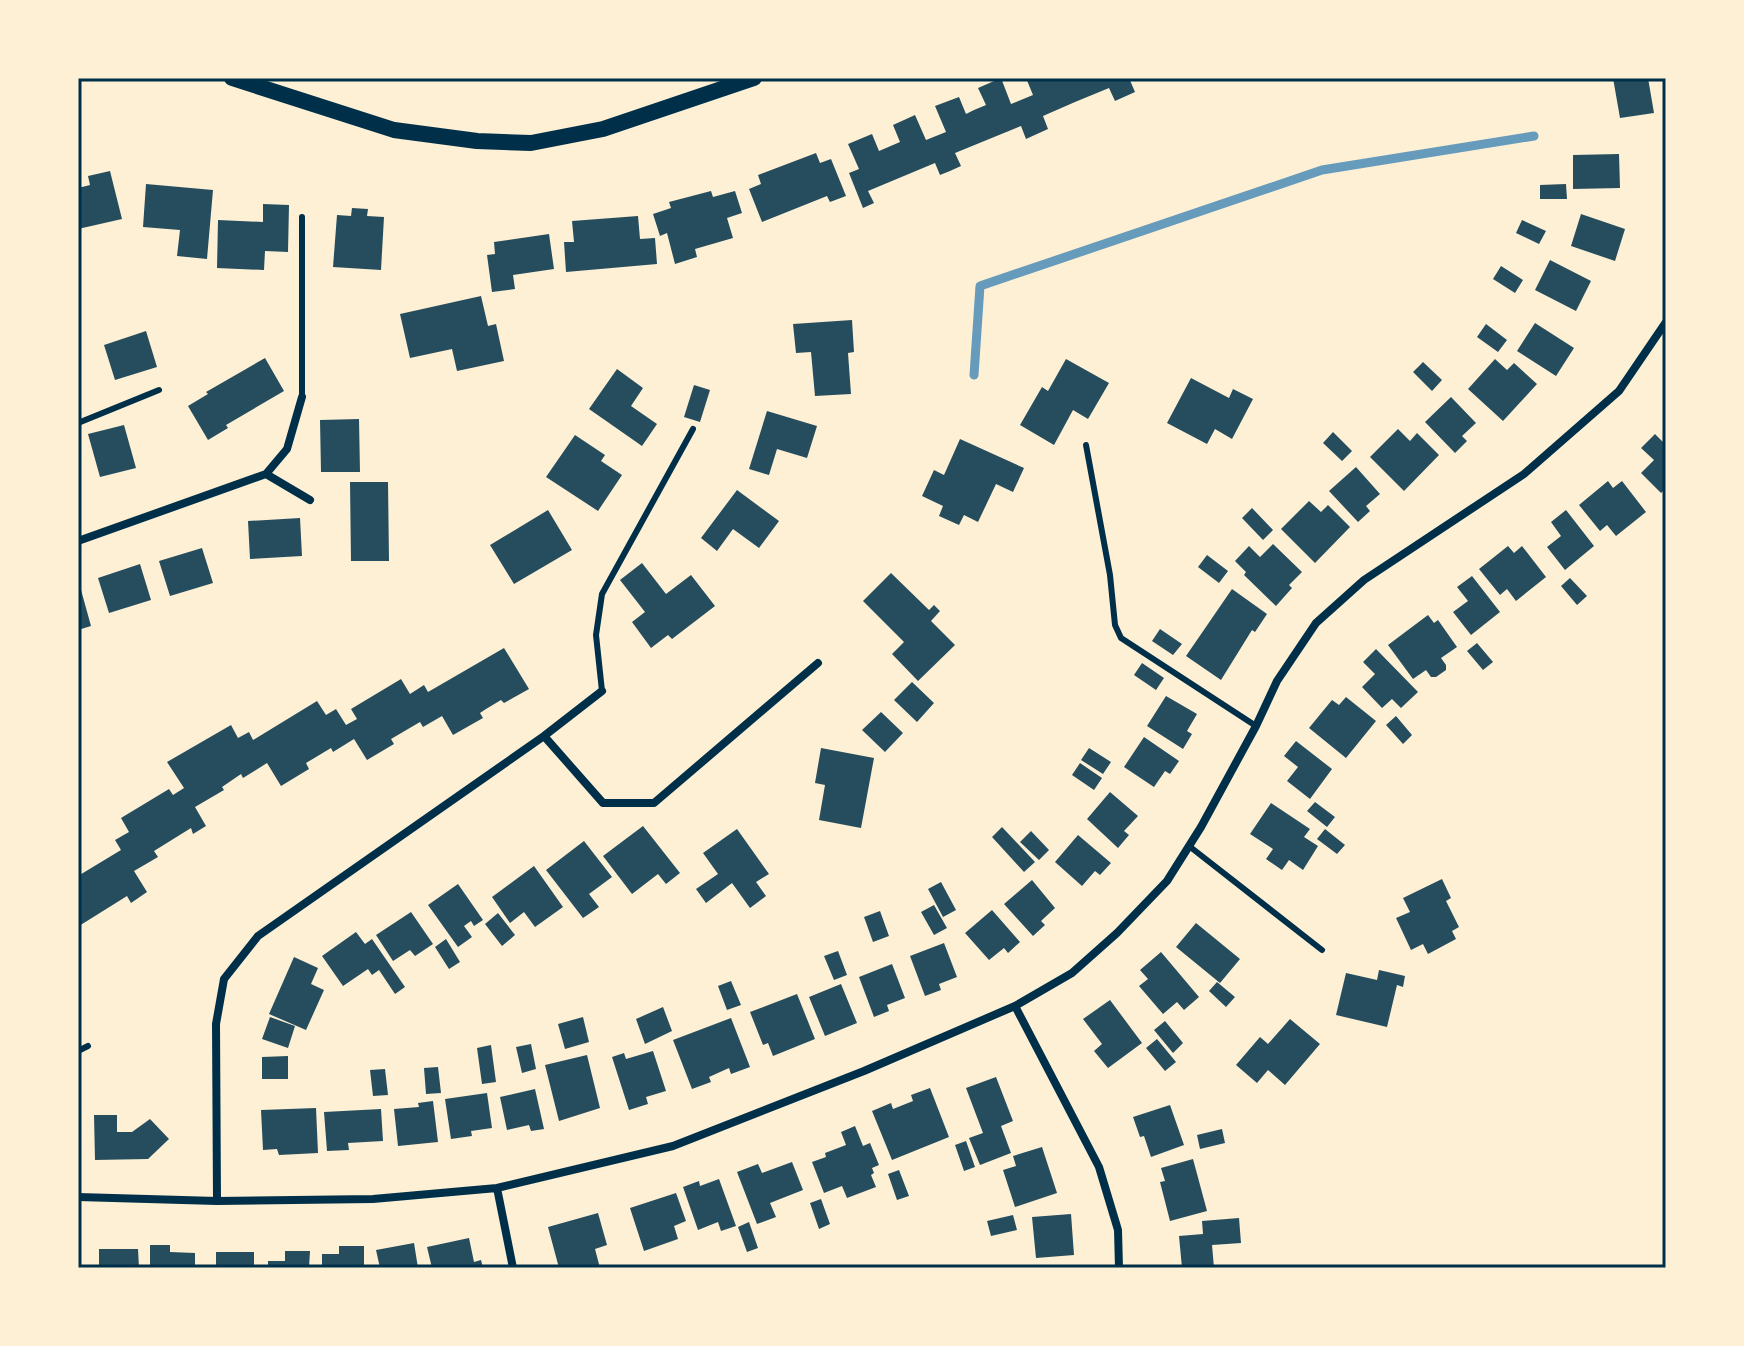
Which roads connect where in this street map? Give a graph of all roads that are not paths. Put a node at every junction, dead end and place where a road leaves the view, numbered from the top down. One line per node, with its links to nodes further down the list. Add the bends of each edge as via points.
1 (232, 78): 2 (main road, via 394,130 531,143 603,129)
2 (754, 78)
3 (302, 217): 6 (lane)
4 (1666, 322): 15 (street, via 1619,391 1524,474 1364,580 1316,623 1277,681)
5 (159, 390): 7 (lane)
6 (302, 397): 10 (street, via 287,449)
7 (78, 423)
8 (693, 429): 14 (lane, via 602,594 596,635)
9 (1086, 445): 15 (lane, via 1121,638)
10 (266, 474): 11 (street); 12 (street)
11 (310, 500)
12 (78, 541)
13 (818, 663): 16 (street, via 654,803 603,803)
14 (602, 691): 16 (street)
15 (1256, 726): 17 (street)
16 (544, 736): 24 (street, via 258,936 224,979 216,1024)
17 (1189, 846): 18 (lane); 19 (street, via 1167,881 1117,933 1072,973)
18 (1322, 950)
19 (1015, 1006): 22 (street, via 673,1146); 26 (street, via 1099,1167 1118,1230)
20 (88, 1046): 21 (lane)
21 (78, 1051)
22 (497, 1188): 24 (street, via 373,1199); 25 (street)
23 (78, 1197): 24 (street)
24 (217, 1201)
25 (513, 1268)
26 (1119, 1268)

